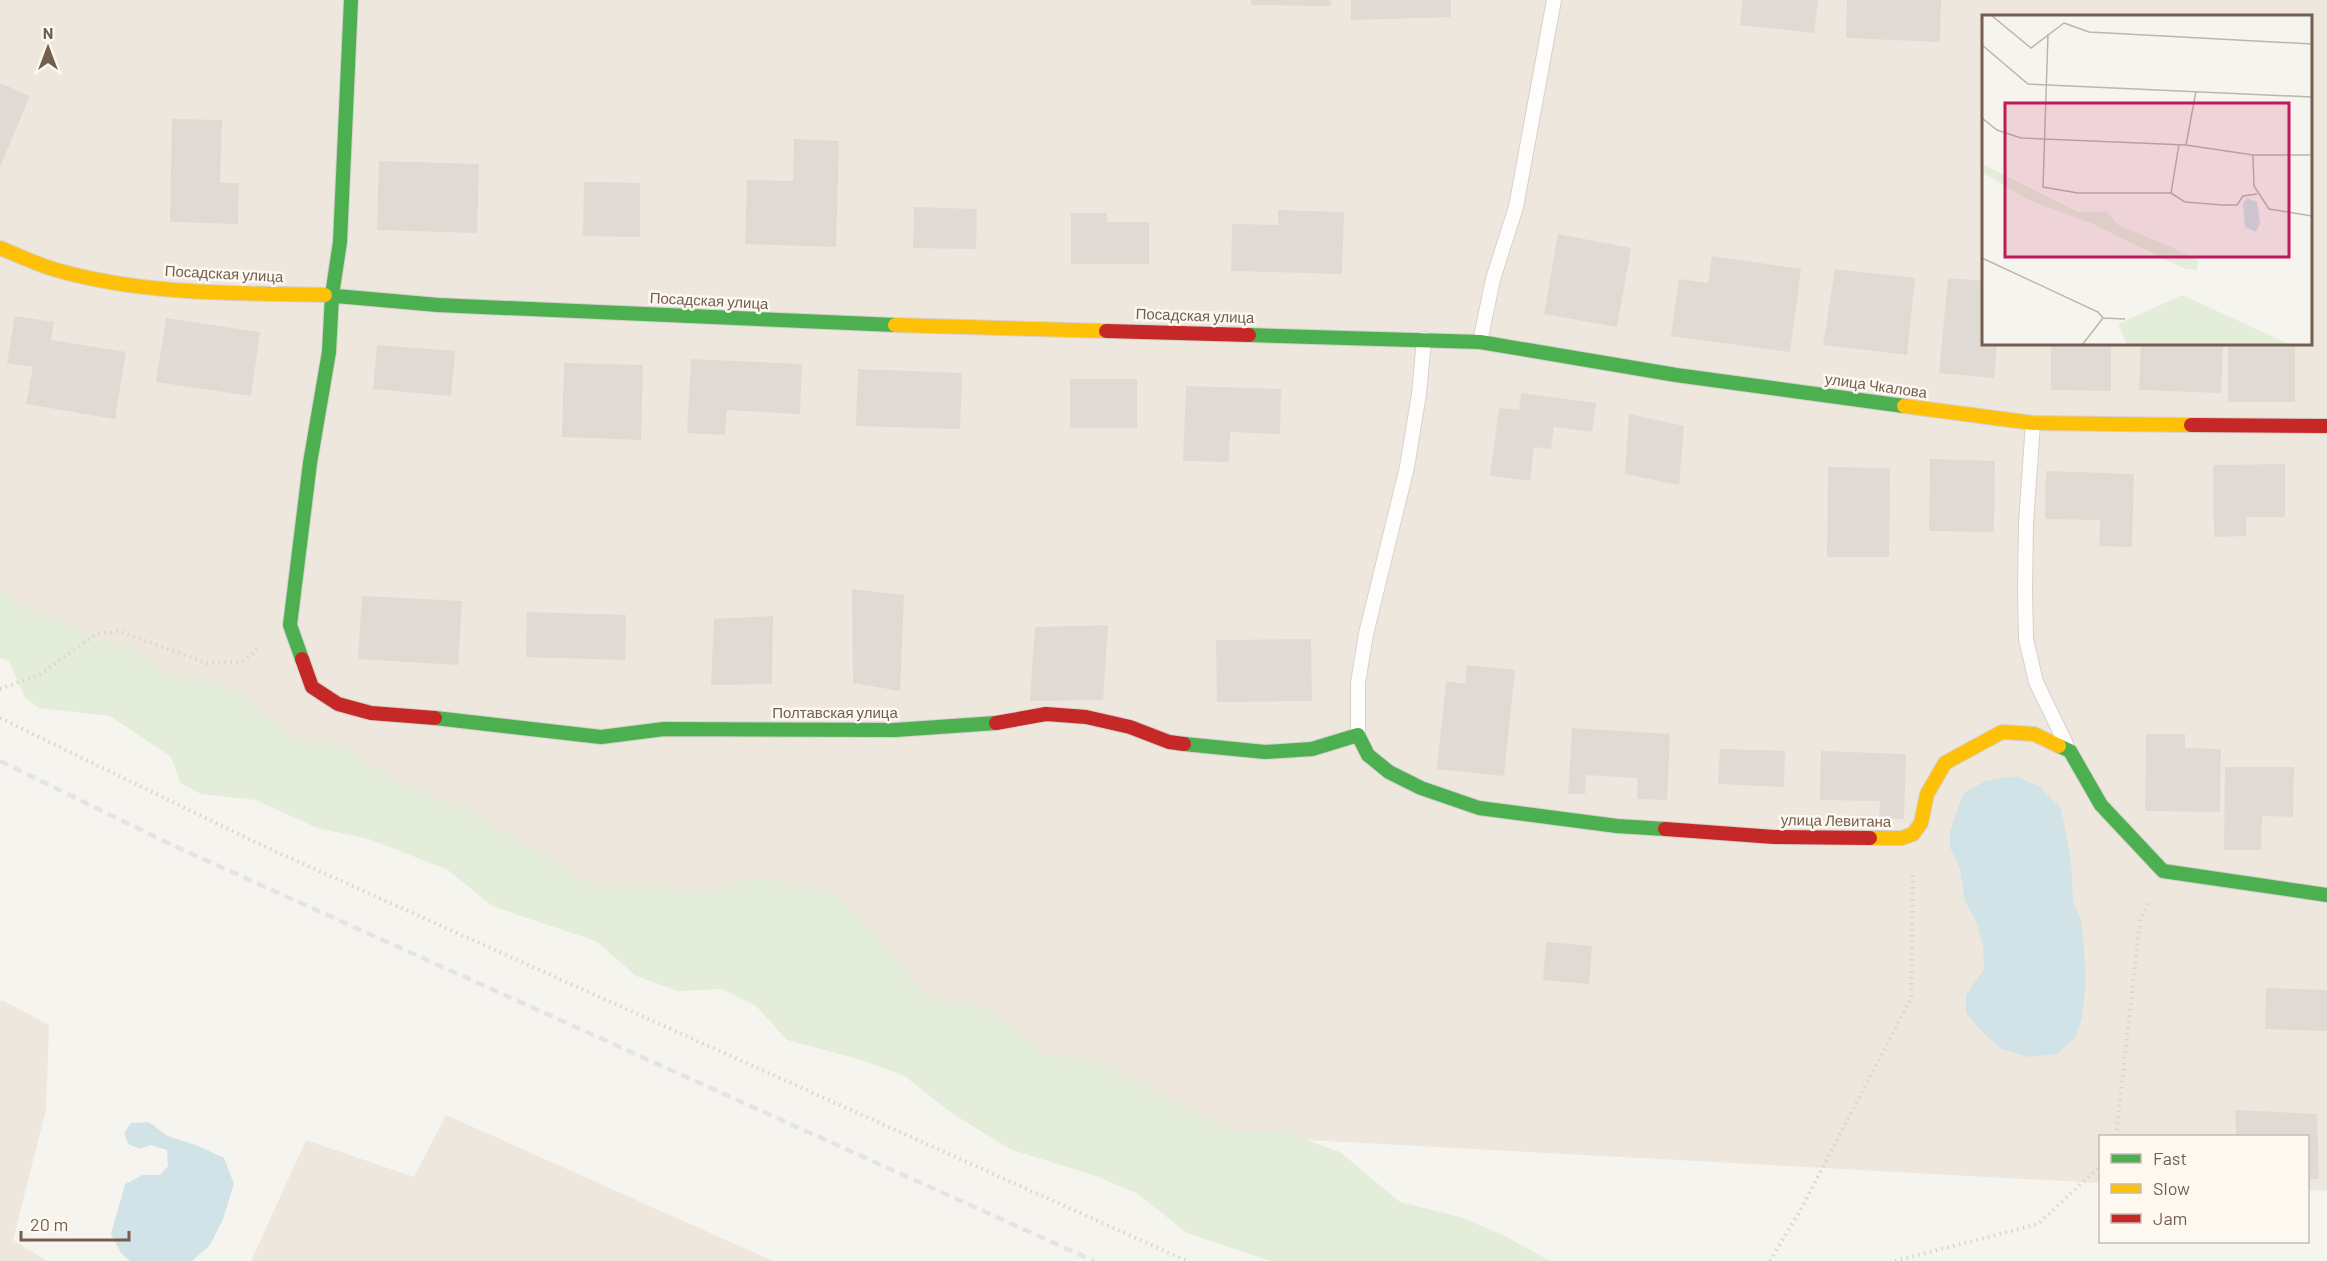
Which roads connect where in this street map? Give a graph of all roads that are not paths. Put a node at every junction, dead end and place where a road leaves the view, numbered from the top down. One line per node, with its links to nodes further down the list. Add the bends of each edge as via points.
1 (351, 0): 4 (street, via 340,242)
2 (1554, 0): 6 (lane, via 1516,207 1493,279)
3 (0, 248): 4 (street, Посадская улица, via 59,271 132,286)
4 (332, 295): 5 (street, Посадская улица, via 438,305 867,324); 9 (street, Полтавская улица, via 329,352 309,463 290,625 312,687 338,704 371,713 600,737 664,729 895,730 989,724 1046,714 1086,717 1168,741 1230,750 1312,749)
5 (1424, 339): 6 (street, улица Чкалова); 9 (lane, via 1407,467 1366,634 1358,683)
6 (1480, 342): 7 (street, улица Чкалова, via 1676,375)
7 (2032, 423): 8 (street, улица Чкалова); 10 (lane, via 2026,523 2026,639 2036,682)
8 (2327, 426)
9 (1358, 735): 10 (street, улица Левитана, via 1368,755 1389,772 1420,788 1479,808 1617,826 1774,837 1902,838 1913,834 1945,763 2002,732 2034,734)
10 (2070, 751): 11 (street, via 2101,805 2163,871)
11 (2327, 895)

